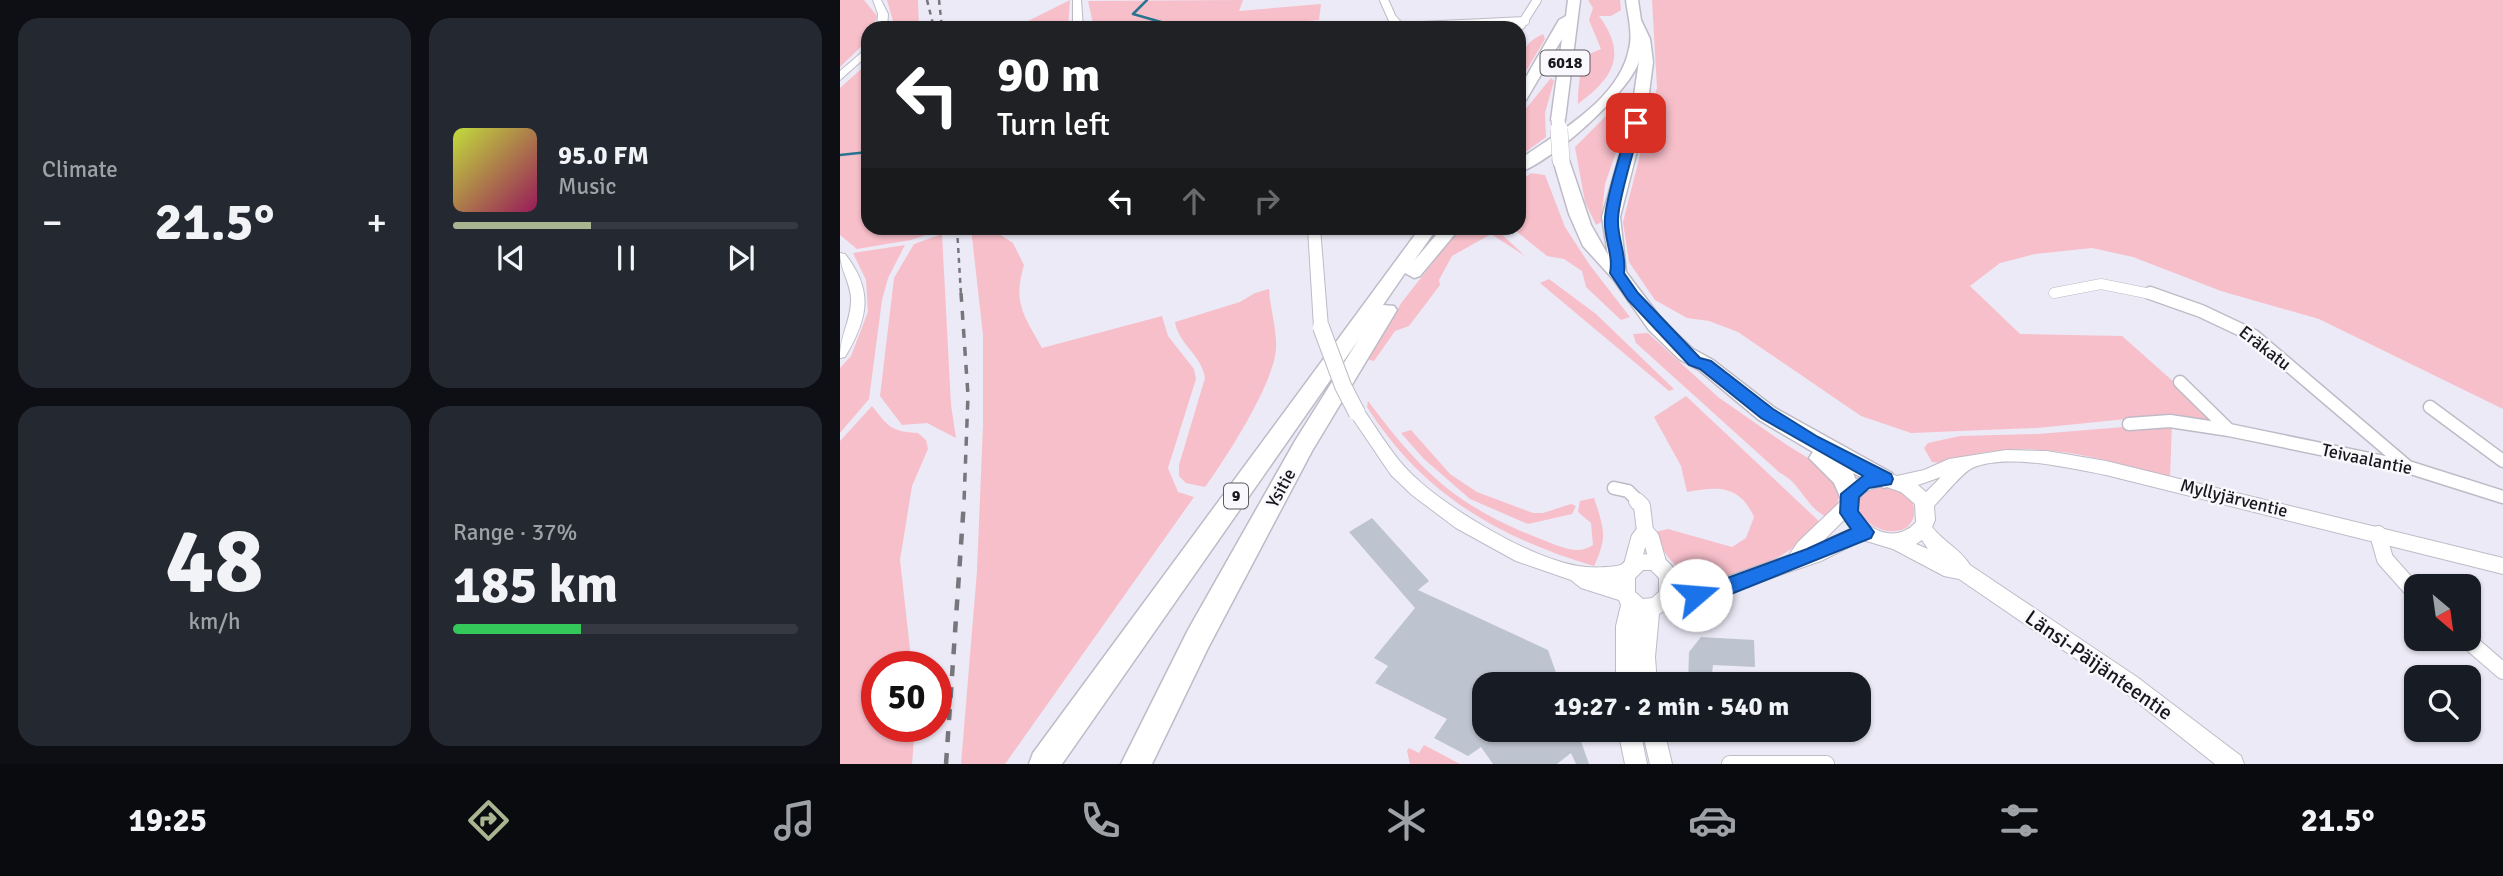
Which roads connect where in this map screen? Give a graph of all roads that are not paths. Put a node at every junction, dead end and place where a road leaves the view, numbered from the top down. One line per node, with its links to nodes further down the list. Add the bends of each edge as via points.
1 (877, 0): 9 (main road)
2 (1077, 0): 10 (main road)
3 (1384, 0): 11 (street)
4 (1537, 0): 7 (street)
5 (1632, 0): 8 (highway)
6 (1574, 3): 15 (highway); 21 (highway, 6018, bridge, via 1558,120 1561,160 1592,245 1605,266)
7 (1525, 20): 12 (street)
8 (1635, 20): 16 (highway, via 1634,58 1617,88 1580,123); 21 (highway, 6018, via 1643,31 1647,76 1611,217)
9 (882, 21)
10 (1078, 21)
11 (1395, 21)
12 (1507, 21)
13 (861, 57): 14 (main road)
14 (840, 77)
15 (1526, 88)
16 (1526, 162)
17 (1314, 235): 48 (main road, bridge, via 1321,327 1356,413 1397,470 1441,509 1498,544 1588,582)
18 (1423, 235): 55 (highway, 9)
19 (1444, 235): 56 (highway, Ysitie / 9, via 1370,335 1303,447)
20 (840, 257): 23 (main road, via 859,289 858,313)
21 (1617, 273): 24 (highway, 6018, via 1644,310)
22 (2054, 293): 31 (street, Eräkatu, via 2101,284 2127,286 2231,323 2254,336)
23 (840, 353)
24 (1695, 362): 32 (highway, 6018, via 1706,365 1767,414); 35 (highway, 6018, via 1723,392 1837,469 1847,481)
25 (2180, 382): 28 (street)
26 (2430, 407): 29 (street)
27 (2129, 424): 28 (street, Teivaalantie, via 2170,421)
28 (2229, 430): 31 (street, Teivaalantie)
29 (2503, 461)
30 (1963, 466): 32 (main road, Myllyjärventie); 36 (main road); 40 (main road, Myllyjärventie, via 2006,456 2047,457)
31 (2408, 467): 34 (street, Teivaalantie)
32 (1891, 481): 35 (main road, via 1865,482); 36 (main road, 6018, via 1915,492)
33 (1614, 488): 38 (street, via 1636,497 1644,513)
34 (2503, 497)
35 (1849, 500): 39 (main road, 6018, via 1852,520); 42 (main road)
36 (1924, 505): 37 (main road, via 1927,517)
37 (1923, 528): 41 (main road, via 1911,538); 44 (main road, Länsi-Päijänteentie)
38 (1645, 531): 45 (street); 48 (street, via 1639,539)
39 (1865, 532): 41 (main road); 42 (main road)
40 (2378, 534): 43 (main road, Myllyjärventie); 46 (street, via 2385,559)
41 (1894, 541): 44 (main road, Länsi-Päijänteentie, via 1951,570)
42 (1797, 559): 47 (main road)
43 (2503, 566)
44 (1963, 571): 61 (main road, Länsi-Päijänteentie, via 2130,684)
45 (1665, 573): 47 (main road); 48 (main road, via 1643,564); 48 (main road, via 1671,591)
46 (2404, 580)
47 (1723, 586): 48 (main road, via 1711,593)
48 (1638, 590): 51 (main road, via 1626,626); 52 (main road)
49 (2480, 651): 50 (street)
50 (2503, 671)
51 (1626, 672)
52 (1647, 672)
53 (1631, 742): 57 (main road)
54 (1656, 742): 58 (main road)
55 (1044, 764)
56 (1136, 764)
57 (1636, 764)
58 (1661, 764)
59 (1730, 764): 60 (street)
60 (1826, 764)
61 (2233, 764)

